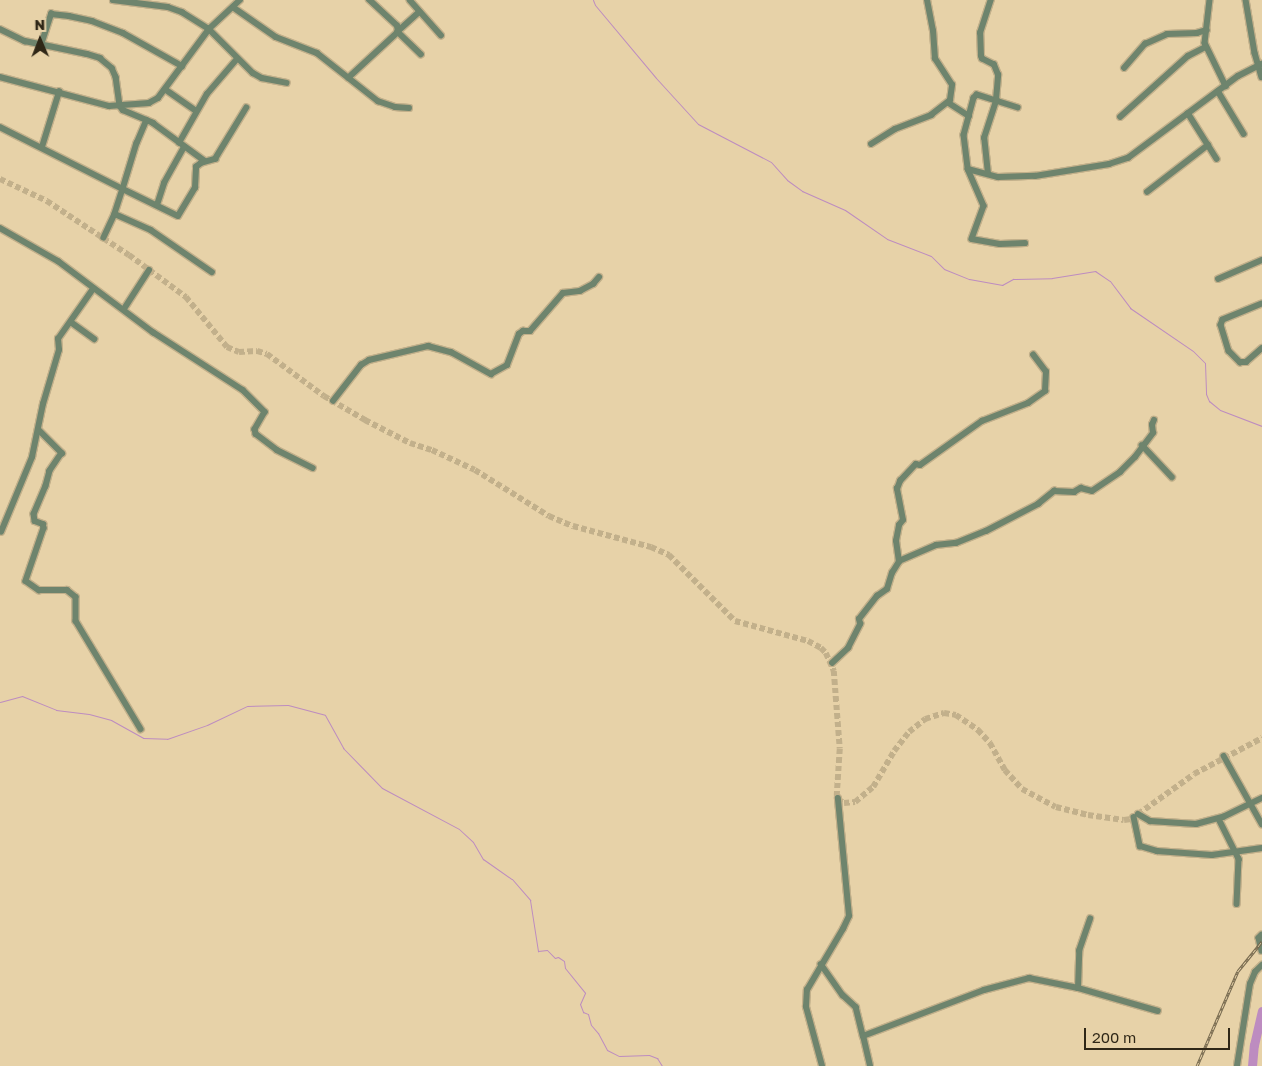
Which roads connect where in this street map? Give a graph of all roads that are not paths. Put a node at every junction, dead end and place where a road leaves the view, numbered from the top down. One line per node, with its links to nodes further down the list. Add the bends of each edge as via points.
1 (113, 0): 12 (street, via 168,7 194,18)
2 (240, 0): 9 (street)
3 (369, 0): 14 (street, via 397,26)
4 (410, 0): 10 (street)
5 (927, 0): 32 (street, via 935,59 952,85)
6 (991, 0): 31 (street, via 982,26 981,56 994,64 997,70)
7 (1210, 0): 13 (street)
8 (1246, 0): 20 (street)
9 (233, 7): 12 (street); 25 (street, via 276,37 317,53)
10 (420, 12): 14 (street); 15 (street)
11 (0, 29): 16 (street)
12 (209, 30): 19 (street); 21 (street)
13 (1207, 30): 17 (street); 22 (street, via 1167,34 1146,44)
14 (398, 32): 18 (street); 25 (street)
15 (441, 35)
16 (41, 45): 21 (street, via 50,14 69,16 92,21 123,34); 33 (street, via 87,54 104,61 116,77)
17 (1206, 47): 27 (street); 40 (street, via 1188,56)
18 (421, 54)
19 (237, 59): 26 (street, via 262,78); 37 (street)
20 (1260, 64): 23 (street); 27 (street)
21 (182, 66): 28 (street)
22 (1124, 68)
23 (1262, 77)
24 (0, 78): 30 (street)
25 (348, 78): 35 (street, via 378,101)
26 (286, 83)
27 (1226, 86): 29 (street)
28 (165, 89): 33 (street, via 149,103); 37 (street)
29 (1218, 91): 38 (street); 43 (street)
30 (59, 92): 33 (street); 47 (street)
31 (996, 100): 36 (street); 39 (street, via 975,96); 51 (street, via 984,138)
32 (949, 103): 39 (street); 44 (street)
33 (120, 106): 41 (street)
34 (246, 108): 49 (street, via 215,160)
35 (408, 108)
36 (1018, 108)
37 (196, 111): 45 (street)
38 (1188, 113): 46 (street); 51 (street, via 1133,155 1109,164 1035,176 998,177)
39 (969, 116): 50 (street, via 964,135)
40 (1120, 117)
41 (147, 120): 45 (street); 52 (street)
42 (0, 127): 47 (street)
43 (1244, 134)
44 (871, 144)
45 (182, 145): 49 (street); 54 (street)
46 (1208, 145): 48 (street); 53 (street)
47 (42, 147): 52 (street)
48 (1217, 160)
49 (205, 162): 54 (street, via 196,167 194,188 180,214)
50 (968, 169): 51 (street); 58 (street, via 984,206 972,239 1000,244)
51 (988, 174)
52 (123, 189): 54 (street); 55 (street)
53 (1147, 192)
54 (157, 205)
55 (115, 214): 57 (street); 61 (street, via 150,230)
56 (0, 228): 64 (street, via 58,261)
57 (104, 238)
58 (1025, 243)
59 (1262, 260): 63 (street)
60 (149, 270): 66 (street)
61 (212, 272)
62 (599, 277): 71 (street, via 580,292 563,293 530,331 519,334 507,365 491,374 451,352 428,346 368,360 360,365)
63 (1218, 279)
64 (94, 289): 66 (street); 67 (street)
65 (1262, 304): 69 (street, via 1223,320 1221,325 1228,348 1240,362 1246,362)
66 (124, 309): 75 (street, via 153,332 243,390 265,412 255,429 256,434 277,450)
67 (71, 322): 68 (street); 73 (street, via 58,339 59,350)
68 (94, 339)
69 (1262, 348)
70 (1033, 355): 78 (street, via 1046,372 1045,391 1026,404 982,420 920,465 911,468 900,481 896,489 903,520 896,541)
71 (333, 401)
72 (1154, 420): 74 (street, via 1153,434)
73 (38, 430): 77 (street, via 32,456); 80 (street, via 62,452 50,471 34,514 35,521 43,524 44,528 26,581 39,590 68,590 76,597 76,621)
74 (1142, 445): 76 (street); 78 (street, via 1120,472 1092,491 1081,488 1073,492 1056,491 986,532 956,543 936,545)
75 (314, 468)
76 (1172, 477)
77 (2, 532)
78 (899, 561): 79 (street, via 887,589 864,612 847,649)
79 (832, 664)
80 (141, 729)
81 (1224, 756): 84 (street)
82 (1262, 798): 84 (street)
83 (838, 800): 93 (street, via 849,916)
84 (1250, 804): 85 (street); 86 (street)
85 (1219, 819): 88 (street); 88 (street, via 1196,824 1150,821 1136,816 1138,843 1142,847 1189,854)
86 (1262, 824)
87 (1262, 848): 88 (street)
88 (1237, 852): 89 (street, via 1240,862)
89 (1237, 904)
90 (1090, 919): 95 (street, via 1079,952)
91 (1262, 935): 92 (street)
92 (1262, 951)
93 (821, 964): 97 (street, via 842,995 856,1008); 98 (street, via 807,988 806,1007)
94 (1262, 964): 100 (street, via 1250,984)
95 (1078, 988): 96 (street); 97 (street, via 1037,978 1001,984)
96 (1158, 1011)
97 (863, 1036): 99 (street)
98 (822, 1066)
99 (870, 1066)
100 (1237, 1066)

